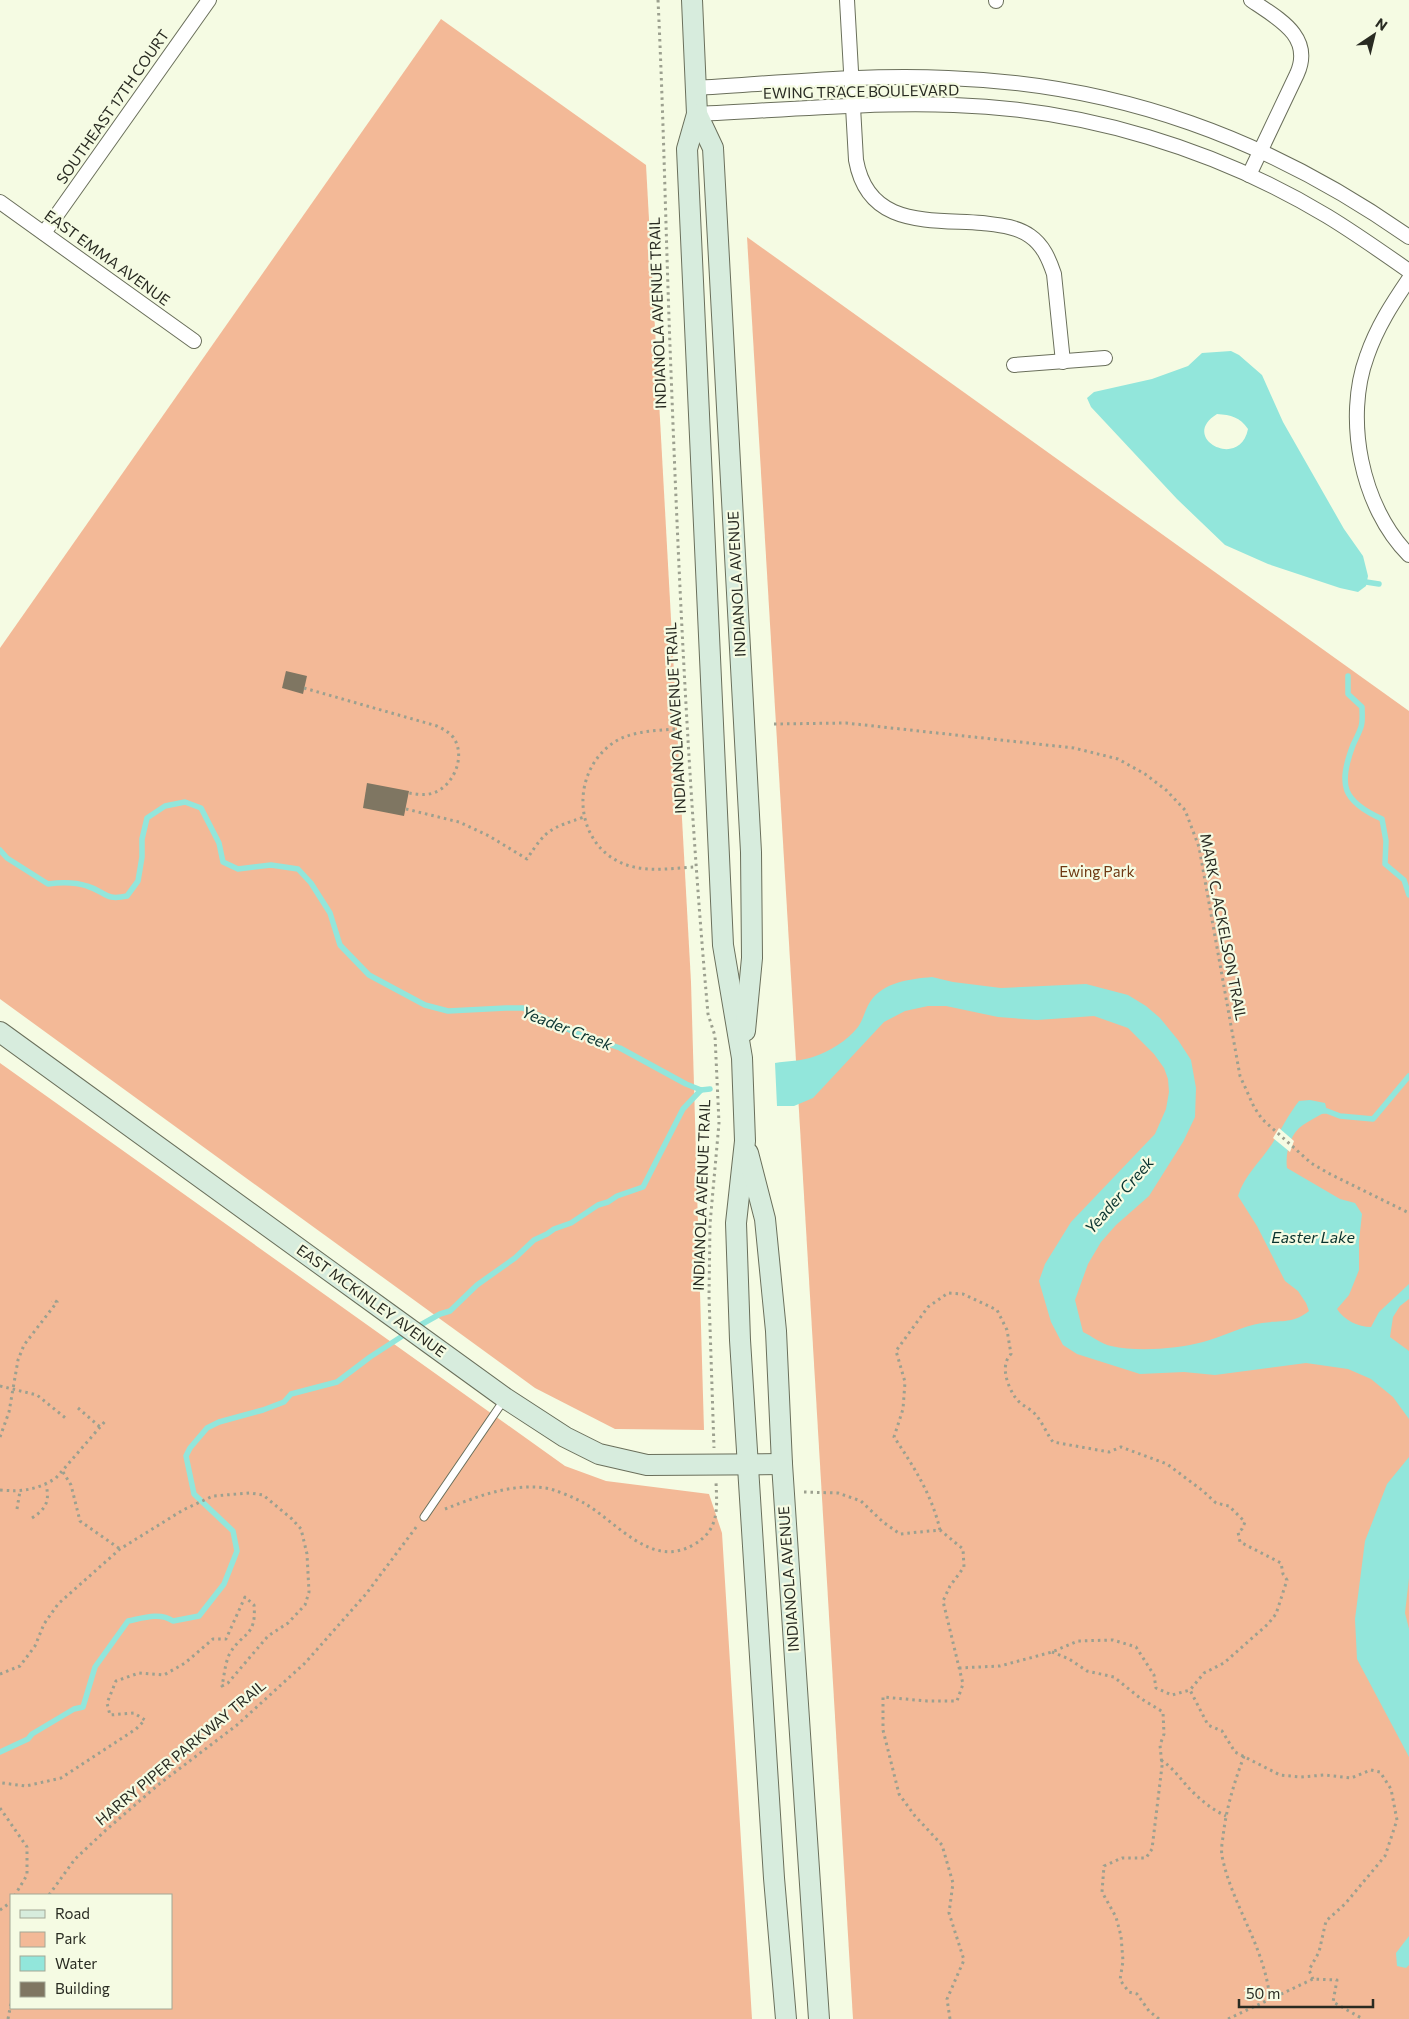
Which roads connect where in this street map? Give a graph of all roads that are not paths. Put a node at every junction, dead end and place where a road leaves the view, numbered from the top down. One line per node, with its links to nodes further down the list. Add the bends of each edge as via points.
1 (209, 0): 12 (street, SOUTHEAST 17TH COURT)
2 (692, 0): 6 (main road, INDIANOLA AVENUE)
3 (847, 0): 5 (street)
4 (1251, 0): 9 (street, via 1294,32 1301,58 1298,74)
5 (851, 80): 6 (street, EWING TRACE BOULEVARD); 7 (street); 9 (street, EWING TRACE BOULEVARD, via 947,78 1004,81 1060,89 1118,100 1178,118)
6 (696, 88): 8 (main road, INDIANOLA AVENUE)
7 (853, 106): 8 (street, EWING TRACE BOULEVARD); 10 (street, EWING TRACE BOULEVARD, via 955,105 1065,117 1172,145); 18 (street, via 859,176 878,204 891,212 912,217 1015,228 1041,246 1054,274)
8 (697, 114): 22 (main road, INDIANOLA AVENUE, via 687,149 717,836 723,945); 22 (main road, INDIANOLA AVENUE, via 713,148 751,852 752,958)
9 (1261, 151): 10 (street); 13 (street, EWING TRACE BOULEVARD, via 1344,194)
10 (1249, 175): 14 (street, EWING TRACE BOULEVARD, via 1327,216)
11 (0, 202): 12 (street, EAST EMMA AVENUE)
12 (44, 233): 16 (street, EAST EMMA AVENUE)
13 (1409, 237)
14 (1409, 271)
15 (1409, 279): 20 (street, via 1378,327 1366,358 1356,419 1359,449 1376,505)
16 (194, 341)
17 (1105, 358): 18 (street)
18 (1063, 362): 19 (street)
19 (1014, 365)
20 (1409, 555)
21 (0, 1032): 24 (main road, EAST MCKINLEY AVENUE)
22 (742, 1058): 23 (main road, INDIANOLA AVENUE)
23 (745, 1142): 25 (main road, INDIANOLA AVENUE, via 765,1219 776,1331); 26 (main road, INDIANOLA AVENUE, via 736,1223)
24 (505, 1398): 26 (main road, EAST MCKINLEY AVENUE, via 565,1437 599,1454 646,1465); 27 (lane)
25 (782, 1464): 26 (main road, EAST MCKINLEY AVENUE); 29 (main road, INDIANOLA AVENUE)
26 (749, 1466): 28 (main road, INDIANOLA AVENUE, via 774,1878)
27 (424, 1517)
28 (786, 2019)
29 (819, 2019)

